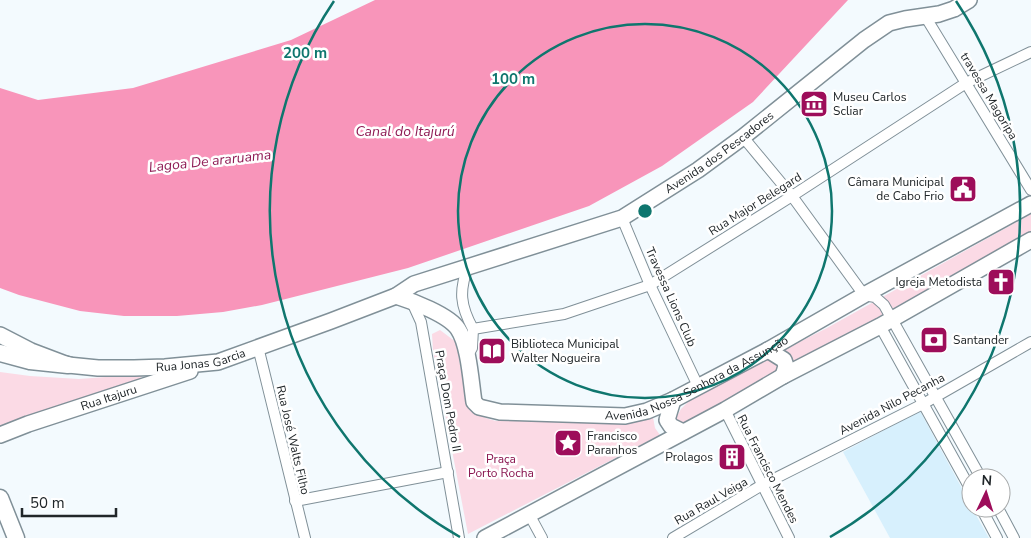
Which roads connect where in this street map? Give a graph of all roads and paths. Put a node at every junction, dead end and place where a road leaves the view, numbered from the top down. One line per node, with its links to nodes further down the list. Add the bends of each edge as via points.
1 (969, 0): 2 (main road, Avenida dos Pescadores, via 954,10)
2 (925, 16): 4 (street, travessa Magoripa); 5 (main road, Avenida dos Pescadores, via 889,23)
3 (1031, 52): 4 (street, Rua Major Belegard)
4 (966, 83): 6 (street, travessa Magoripa); 7 (street, Rua Major Belegard)
5 (743, 137): 7 (street); 9 (main road, Avenida dos Pescadores)
6 (1031, 190)
7 (792, 196): 12 (street, Rua Major Belegard); 13 (street)
8 (1031, 204): 13 (main road, Avenida Nossa Senhora da Assunção)
9 (622, 218): 11 (main road, Avenida dos Pescadores); 12 (street, Travessa Lions Club)
10 (1031, 240): 15 (main road)
11 (468, 266): 14 (main road, Avenida dos Pescadores, via 414,284); 17 (street, via 461,298)
12 (650, 285): 17 (street, Rua Major Belegard, via 564,314); 27 (street, Travessa Lions Club)
13 (864, 295): 15 (street, via 875,297); 21 (main road, Avenida Nossa Senhora da Assunção)
14 (404, 298): 20 (main road, Rua Jonas Garcia); 23 (main road, Avenida Nossa Senhora da Assunção, via 443,316 458,329); 35 (street, Praça Dom Pedro II, via 421,322)
15 (893, 318): 16 (main road); 28 (street)
16 (880, 326): 26 (main road); 30 (street)
17 (473, 328): 23 (street, via 472,348)
18 (0, 336): 25 (main road, Rua Jonas Garcia)
19 (1031, 342): 28 (street, Avenida Nilo Pecanha)
20 (258, 347): 24 (main road, Rua Jonas Garcia); 39 (street, Rua José Walts Filho)
21 (768, 350): 26 (main road, via 784,360); 27 (main road, Avenida Nossa Senhora da Assunção)
22 (0, 353): 25 (main road, via 30,361)
23 (468, 355): 29 (main road, Avenida Nossa Senhora da Assunção, via 474,402 486,410 625,416 648,411)
24 (218, 362): 25 (main road, Rua Jonas Garcia, via 142,368); 33 (main road, Rua Itajuru)
25 (68, 364)
26 (783, 376): 31 (main road)
27 (698, 386): 29 (main road, Avenida Nossa Senhora da Assunção)
28 (936, 395): 30 (street, Avenida Nilo Pecanha); 34 (street)
29 (673, 400): 32 (main road, via 668,420 671,426)
30 (924, 404): 36 (street); 37 (street, Avenida Nilo Pecanha)
31 (725, 410): 32 (main road); 37 (street, Rua Francisco Mendes)
32 (683, 432): 40 (main road)
33 (0, 435)
34 (976, 468)
35 (448, 472): 39 (street); 45 (street, Praça Dom Pedro II)
36 (961, 472)
37 (762, 486): 48 (street, Rua Raul Veiga); 49 (street, Rua Francisco Mendes)
38 (0, 498): 43 (main road)
39 (295, 501): 44 (street, Rua José Walts Filho)
40 (529, 514): 46 (main road); 47 (street)
41 (986, 518): 50 (street)
42 (1003, 518): 51 (street)
43 (16, 538)
44 (305, 538)
45 (459, 538)
46 (485, 538)
47 (542, 538)
48 (672, 538)
49 (789, 538)
50 (997, 538)
51 (1014, 538)

